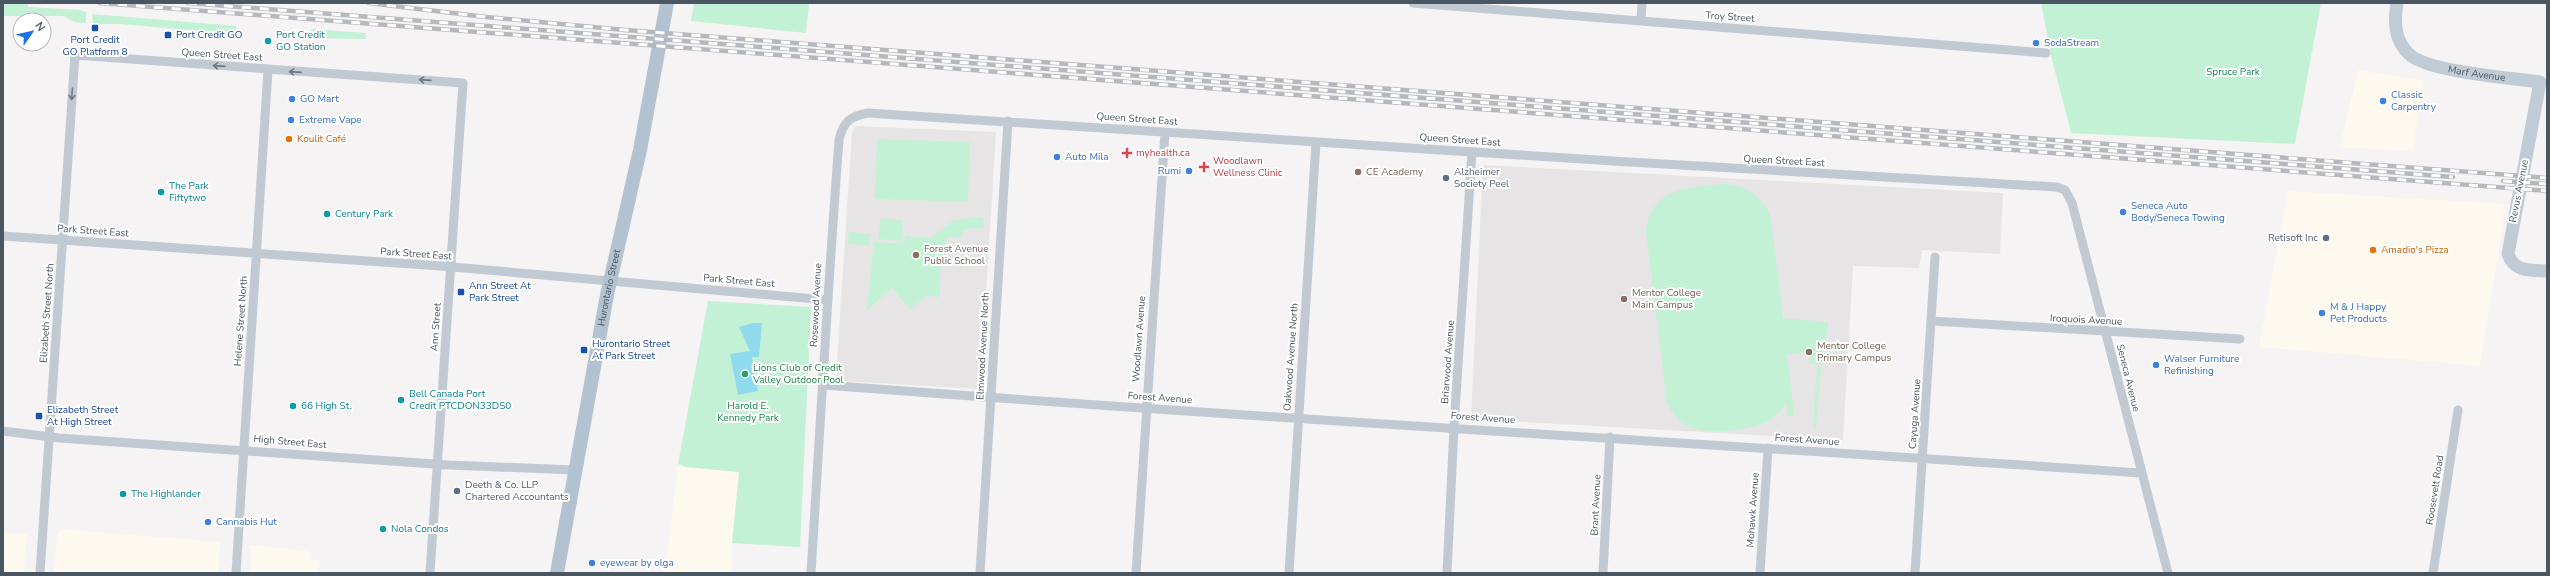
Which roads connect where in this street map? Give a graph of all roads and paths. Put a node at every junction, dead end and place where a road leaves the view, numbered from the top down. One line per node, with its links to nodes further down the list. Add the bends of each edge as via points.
1 (667, 3): 23 (main road, Hurontario Street, via 640,150)
2 (1413, 3): 5 (street, Troy Street)
3 (1642, 3): 5 (street)
4 (2397, 3): 9 (street, Marf Avenue, via 2394,20 2399,39 2410,55 2431,66)
5 (1640, 21): 6 (street, Troy Street)
6 (2046, 53)
7 (75, 55): 8 (street, Queen Street East, one-way to 7); 18 (street, Elizabeth Street North, one-way to 18)
8 (268, 70): 10 (street, Queen Street East, one-way to 8); 19 (street, Helene Street North)
9 (2543, 82): 22 (street, Revus Avenue, via 2508,254 2515,266 2520,269)
10 (464, 83): 21 (street, Ann Street)
11 (854, 115): 12 (street, Queen Street East, via 868,113); 24 (street, Rosewood Avenue, via 845,122 839,140)
12 (1008, 121): 13 (street, Queen Street East); 29 (street, Elmwood Avenue North)
13 (1165, 132): 14 (street, Queen Street East); 30 (street, Woodlawn Avenue)
14 (1316, 142): 15 (street, Queen Street East); 32 (street, Oakwood Avenue North)
15 (1472, 152): 16 (street, Queen Street East, via 2057,187); 33 (street, Briarwood Avenue)
16 (2065, 190): 26 (street, Seneca Avenue, via 2072,203)
17 (3, 236): 18 (street, Park Street East)
18 (63, 239): 19 (street, Park Street East); 35 (street, Elizabeth Street North)
19 (257, 254): 21 (street, Park Street East); 38 (street, Helene Street North)
20 (1935, 257): 25 (street, Cayuga Avenue)
21 (451, 268): 23 (street, Park Street East); 40 (street, Ann Street)
22 (2547, 271)
23 (610, 280): 24 (street, Park Street East); 41 (main road, Hurontario Street)
24 (827, 300): 28 (street, Rosewood Avenue)
25 (1932, 321): 26 (street, Iroquois Avenue); 39 (street, Cayuga Avenue)
26 (2105, 333): 27 (street, Iroquois Avenue); 42 (street, Seneca Avenue)
27 (2240, 339)
28 (824, 385): 29 (street, Forest Avenue); 47 (street, Rosewood Avenue)
29 (990, 396): 30 (street, Forest Avenue); 48 (street, Elmwood Avenue North)
30 (1145, 409): 32 (street, Forest Avenue); 49 (street, Woodlawn Avenue)
31 (2458, 410): 56 (street, Roosevelt Road)
32 (1297, 418): 33 (street, Forest Avenue); 50 (street, Oakwood Avenue North)
33 (1454, 427): 36 (street, Forest Avenue); 51 (street, Briarwood Avenue)
34 (3, 431): 35 (street, High Street East)
35 (49, 436): 38 (street, High Street East); 43 (street, Elizabeth Street North)
36 (1610, 437): 37 (street, Forest Avenue); 52 (street, Brant Avenue)
37 (1768, 448): 39 (street, Forest Avenue); 53 (street, Mohawk Avenue)
38 (244, 449): 40 (street, High Street East); 44 (street, Helene Street North)
39 (1923, 458): 42 (street, Forest Avenue); 54 (street, Cayuga Avenue)
40 (438, 464): 41 (street, High Street East); 45 (street, Ann Street)
41 (575, 470): 46 (main road, Hurontario Street)
42 (2141, 473): 55 (street, Seneca Avenue)
43 (40, 573)
44 (236, 573)
45 (430, 573)
46 (557, 573)
47 (811, 573)
48 (980, 573)
49 (1136, 573)
50 (1289, 573)
51 (1446, 573)
52 (1603, 573)
53 (1760, 573)
54 (1915, 573)
55 (2168, 573)
56 (2433, 573)

